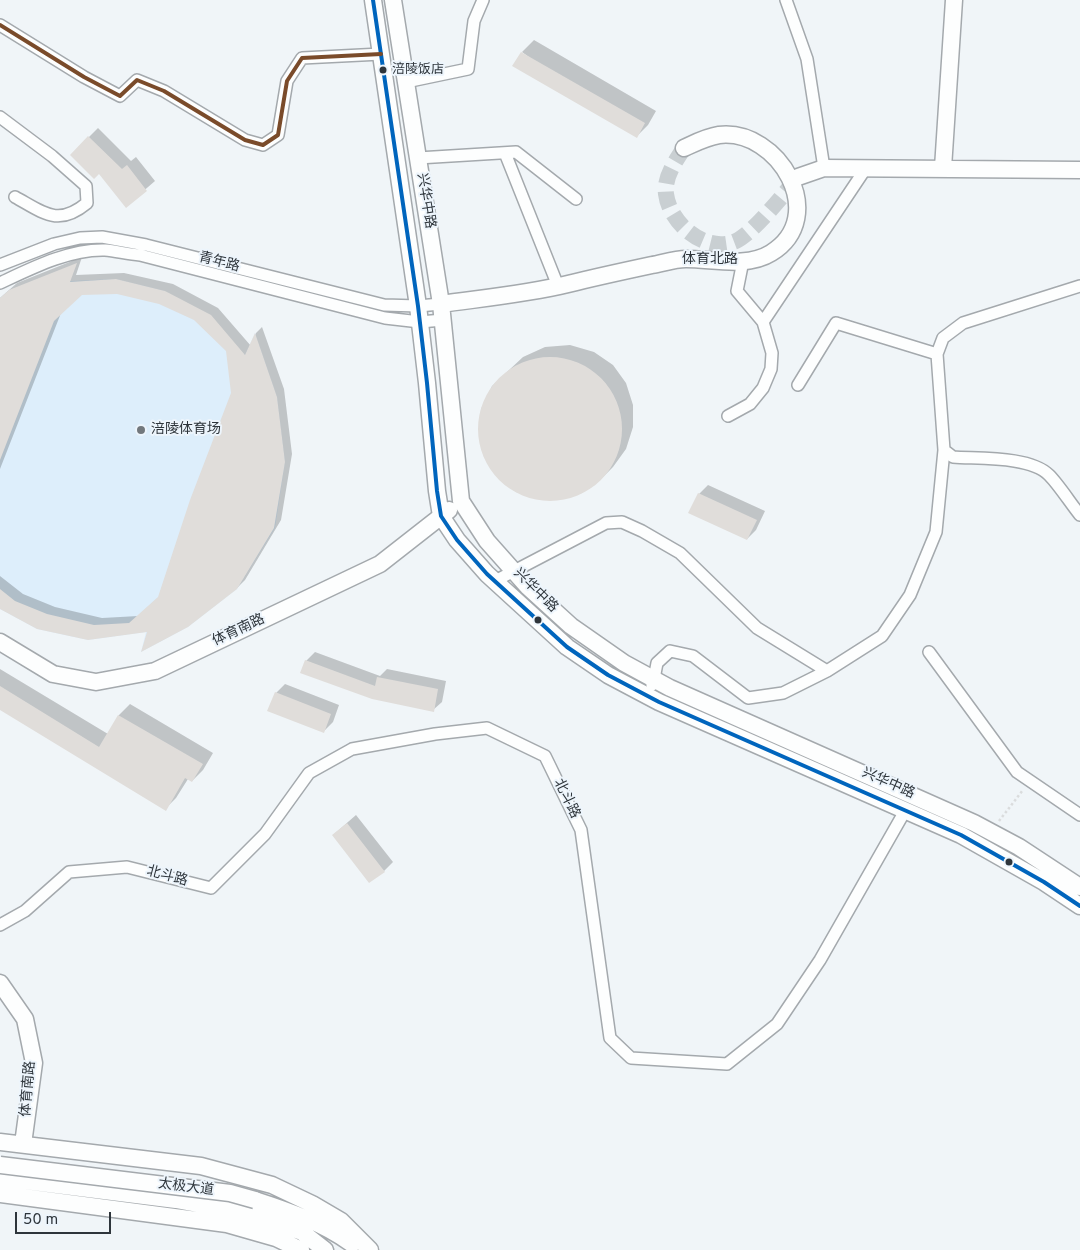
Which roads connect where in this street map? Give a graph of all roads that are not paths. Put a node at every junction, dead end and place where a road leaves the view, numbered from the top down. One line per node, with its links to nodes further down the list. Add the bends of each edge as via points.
1 (373, 0): 7 (main road)
2 (393, 0): 8 (main road, 兴华中路)
3 (483, 0): 8 (street, via 474,21 468,69)
4 (786, 0): 13 (street, via 807,58)
5 (954, 0): 15 (main road)
6 (0, 25): 7 (street, via 120,96 136,80 164,91 245,140 263,145 278,135 287,81 302,58)
7 (381, 54): 26 (main road)
8 (406, 82): 12 (main road, 兴华中路)
9 (0, 117): 18 (street, via 86,186 88,203 61,217 44,213)
10 (684, 148): 20 (main road, 体育北路, via 720,135 736,136 769,150 782,163 797,197 798,212 794,225 789,236 772,253)
11 (505, 153): 12 (street); 19 (street, via 516,152); 23 (street)
12 (418, 158): 25 (main road, 兴华中路)
13 (824, 168): 14 (main road); 17 (main road)
14 (866, 168): 15 (main road); 29 (street)
15 (943, 168): 16 (main road)
16 (1080, 170)
17 (798, 177)
18 (15, 197)
19 (576, 199)
20 (742, 261): 23 (main road, 体育北路, via 684,259); 29 (street, via 738,291)
21 (0, 265): 26 (street, 青年路, via 54,244 102,237 146,245 384,305)
22 (0, 283): 28 (street, via 58,259 104,250 140,255 385,318)
23 (558, 286): 25 (main road, 体育北路, via 529,293)
24 (1080, 286): 30 (street, via 963,324 943,338)
25 (441, 304): 26 (street, 青年路); 27 (main road, 兴华中路)
26 (418, 306): 28 (main road)
27 (443, 320): 28 (street); 34 (main road, 兴华中路)
28 (420, 322): 36 (main road)
29 (763, 322): 32 (street, via 772,353 771,369 763,388 750,404)
30 (937, 354): 31 (street, via 836,323); 33 (street)
31 (798, 385)
32 (728, 416)
33 (944, 450): 35 (street, via 952,457 1023,462 1036,466 1049,475); 41 (street, via 936,532 910,595 882,636)
34 (461, 501): 36 (main road, 体育南路); 37 (main road, 兴华中路, via 488,541)
35 (1080, 515)
36 (441, 516): 38 (main road); 39 (main road, 体育南路, via 380,564 155,671 96,682 53,674)
37 (514, 571): 38 (street); 41 (street, via 606,523 622,522 680,553 757,628); 42 (main road, 兴华中路, via 571,626 624,663)
38 (495, 581): 43 (main road, via 567,647 608,675)
39 (0, 642)
40 (929, 652): 45 (street, via 1017,772)
41 (827, 671): 42 (street, via 783,693 748,698 692,656 670,651 657,663)
42 (654, 679): 43 (street); 46 (main road, 兴华中路, via 974,823 1019,847)
43 (647, 695): 44 (main road)
44 (905, 810): 47 (main road, via 961,835); 48 (street, 北斗路, via 820,960 778,1024 727,1064 631,1058 610,1038 581,830 545,756 487,728 352,749 310,773 266,834 211,888 127,866 70,872 25,911)
45 (1080, 815)
46 (1080, 887)
47 (1080, 906)
48 (0, 925)
49 (0, 983): 51 (main road, 体育南路, via 25,1019 34,1063)
50 (0, 1142): 51 (main road)
51 (23, 1144): 52 (main road); 58 (main road, via 202,1166 272,1186 341,1221)
52 (0, 1166): 57 (main road, 太极大道, bridge, via 222,1192 294,1213 336,1232)
53 (0, 1178): 56 (main road, 太极大道, via 176,1200 246,1213 302,1232)
54 (0, 1194): 55 (main road, via 227,1224 276,1238)
55 (301, 1250)
56 (324, 1250)
57 (360, 1250)
58 (370, 1250)

